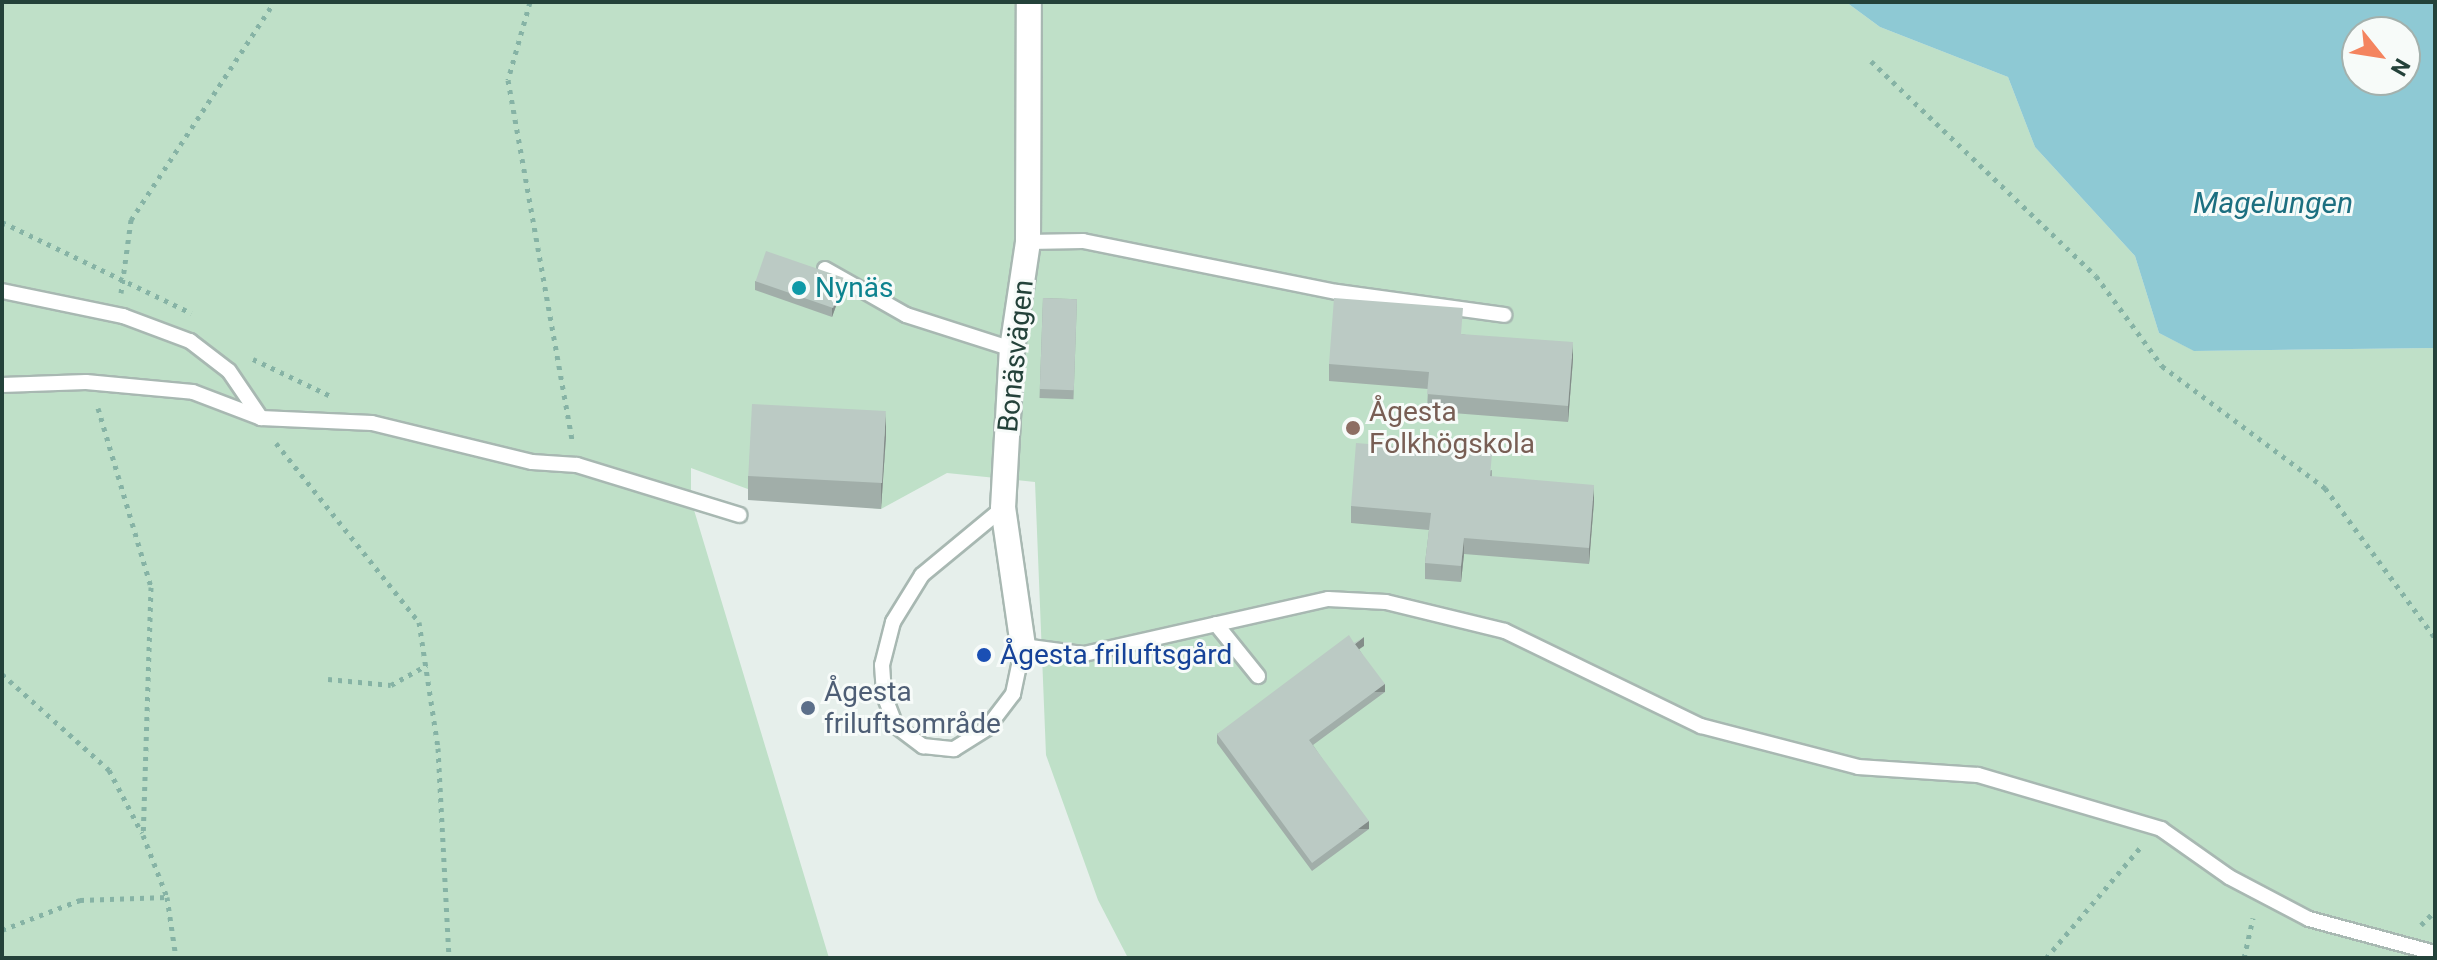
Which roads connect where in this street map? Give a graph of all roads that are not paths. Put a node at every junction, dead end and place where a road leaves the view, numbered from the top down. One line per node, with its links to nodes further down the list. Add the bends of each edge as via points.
1 (1029, 2): 2 (street, Bonäsvägen)
2 (1028, 242): 5 (lane, via 1083,241 1337,292); 6 (street, Bonäsvägen)
3 (825, 269): 6 (lane, via 906,315)
4 (2, 291): 8 (lane, via 123,316 190,341 229,371)
5 (1504, 315)
6 (1012, 349): 9 (street, Bonäsvägen)
7 (2, 385): 8 (lane, via 86,382 193,392)
8 (261, 418): 10 (lane, via 372,423 532,462 577,465)
9 (1003, 508): 12 (street, Bonäsvägen); 12 (lane, via 922,575 893,622 882,665 896,726 923,746 954,749 987,728 1013,694)
10 (740, 515)
11 (1216, 624): 12 (lane, via 1084,654); 13 (lane); 14 (lane, via 1328,599 1386,602 1505,631 1701,726 1858,767 1978,775 2161,829 2259,894 2309,919)
12 (1023, 646)
13 (1258, 676)
14 (2435, 953)

